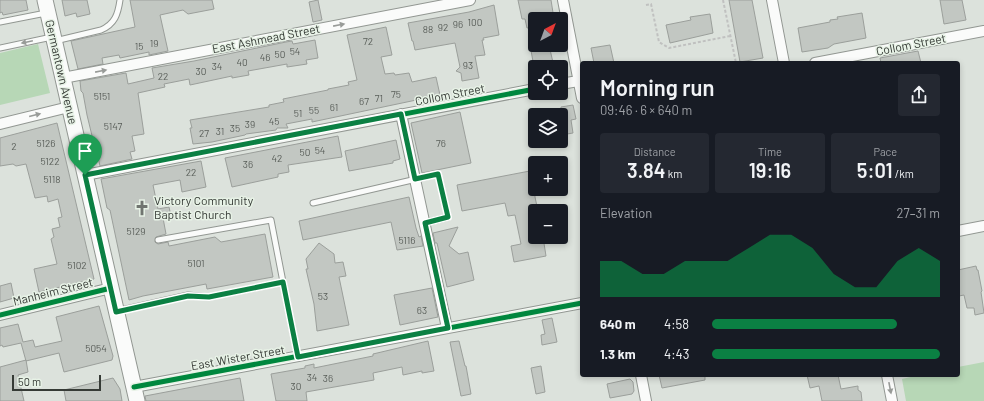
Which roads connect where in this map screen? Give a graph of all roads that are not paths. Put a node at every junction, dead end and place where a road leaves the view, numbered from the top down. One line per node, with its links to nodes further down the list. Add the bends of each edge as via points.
1 (120, 0): 8 (lane, via 116,17 107,28)
2 (470, 0): 12 (street, East Ashmead Street, one-way to 2)
3 (563, 0): 13 (street)
4 (772, 0): 10 (street)
5 (46, 6): 6 (lane); 8 (main road, Germantown Avenue)
6 (0, 22)
7 (984, 31): 11 (street, Collom Street)
8 (54, 39): 9 (lane, one-way to 9); 12 (main road, Germantown Avenue)
9 (0, 48)
10 (784, 61)
11 (826, 61)
12 (63, 78): 17 (main road, Germantown Avenue)
13 (578, 81): 14 (street); 16 (street)
14 (568, 83)
15 (528, 90): 18 (street, Collom Street)
16 (580, 90)
17 (69, 107): 19 (street, one-way to 17); 20 (main road, Germantown Avenue)
18 (401, 114): 20 (street, Collom Street); 21 (street)
19 (0, 124)
20 (85, 175): 28 (main road, Germantown Avenue)
21 (415, 179): 22 (lane); 23 (street); 23 (lane, via 438,174 448,217)
22 (314, 203)
23 (425, 223): 32 (street)
24 (984, 226): 25 (street)
25 (960, 231)
26 (158, 240): 27 (lane, via 271,220)
27 (283, 282): 30 (lane, via 209,297 188,296); 33 (lane)
28 (111, 288): 30 (main road, Germantown Avenue); 31 (street, Manheim Street)
29 (580, 303): 32 (street, East Wister Street)
30 (116, 312): 36 (main road, Germantown Avenue)
31 (0, 316)
32 (448, 328): 33 (street, East Wister Street)
33 (298, 357): 36 (street, East Wister Street)
34 (641, 377): 37 (street)
35 (887, 377): 38 (street, one-way to 38)
36 (135, 394)
37 (646, 401)
38 (892, 401)

